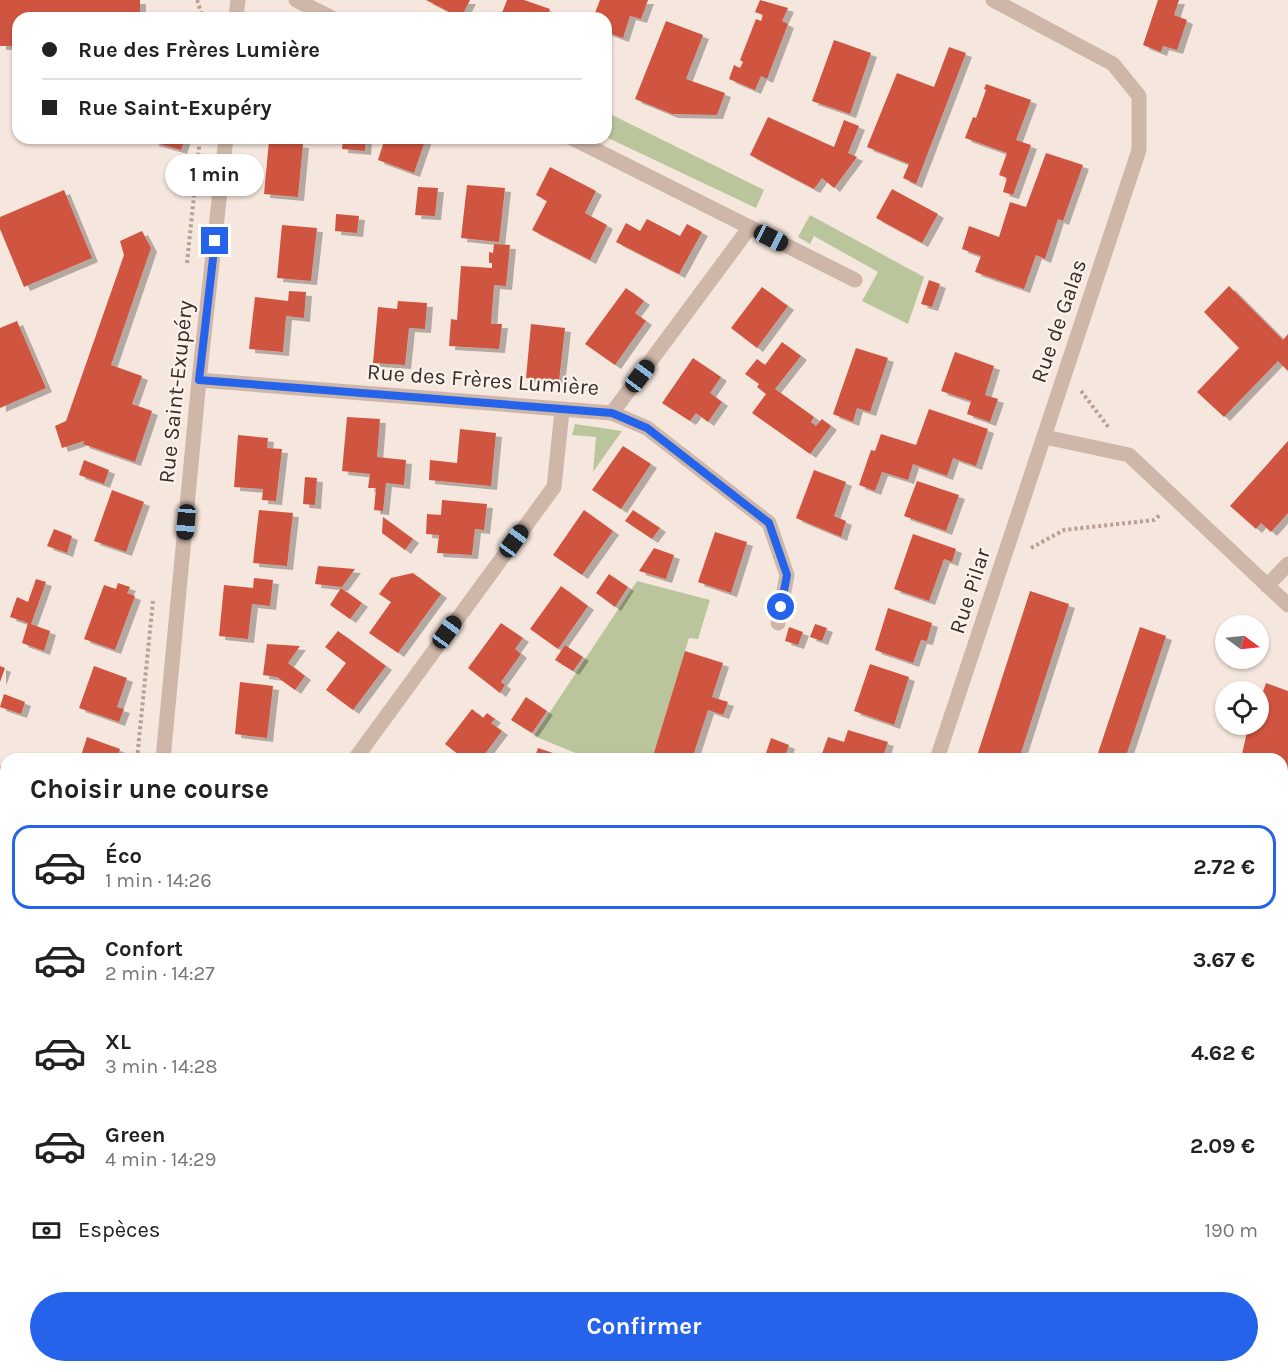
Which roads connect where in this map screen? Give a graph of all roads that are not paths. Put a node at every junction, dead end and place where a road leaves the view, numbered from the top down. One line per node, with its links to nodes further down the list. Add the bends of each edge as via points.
1 (296, 0): 3 (street)
2 (993, 0): 11 (street, Rue de Galas, via 1113,64 1138,96 1140,150)
3 (320, 12)
4 (225, 144): 8 (street, Rue Saint-Exupéry)
5 (584, 144): 6 (street)
6 (750, 227): 7 (street); 10 (street)
7 (855, 280)
8 (199, 380): 9 (street, Rue des Frères Lumière); 16 (street, Rue Saint-Exupéry)
9 (562, 411): 10 (street, Rue des Frères Lumière); 17 (street, via 554,487)
10 (612, 413): 15 (street, Rue des Frères Lumière, via 647,428 769,523 787,575)
11 (1045, 437): 13 (street, via 1129,456); 18 (street, Rue Pilar)
12 (1288, 564): 13 (street)
13 (1268, 586): 14 (street)
14 (1288, 605)
15 (778, 623)
16 (164, 753)
17 (358, 753)
18 (939, 753)

